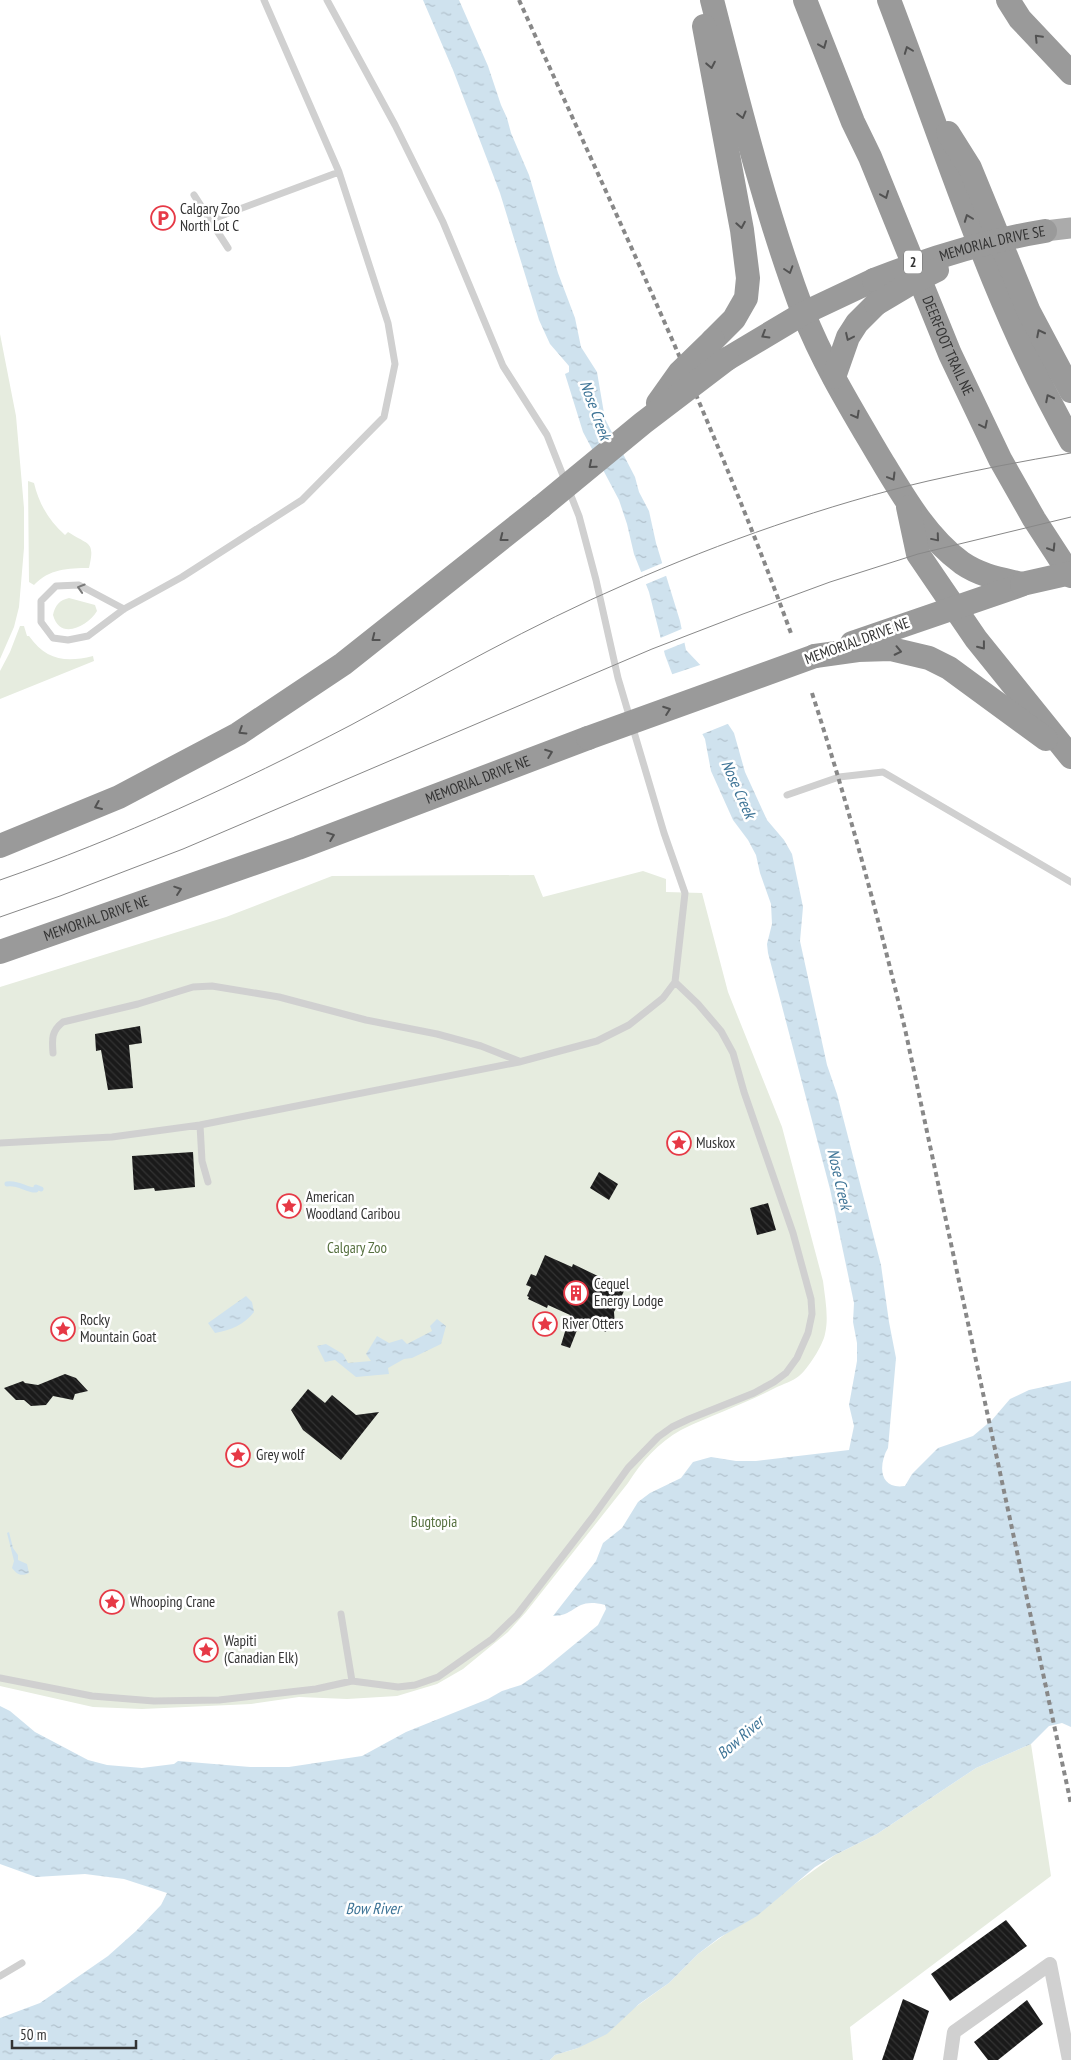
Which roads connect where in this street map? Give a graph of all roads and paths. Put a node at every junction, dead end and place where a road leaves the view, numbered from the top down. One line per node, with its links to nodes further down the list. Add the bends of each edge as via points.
1 (264, 0): 10 (lane)
2 (327, 0): 33 (lane, via 443,222 503,366 547,435 579,516 623,695 661,825 685,893)
3 (699, 0): 20 (highway, one-way to 20, bridge, via 742,230 748,278 746,298 734,319 680,372)
4 (712, 0): 17 (highway, one-way to 17, via 755,167)
5 (805, 0): 23 (highway, DEERFOOT TRAIL NE / 2, one-way to 23, via 950,354 1000,459)
6 (889, 0): 9 (highway, one-way to 6)
7 (1008, 0): 8 (highway, one-way to 7, via 1020,19)
8 (1071, 72)
9 (925, 95): 19 (highway, one-way to 9, via 1029,312 970,168); 21 (highway, one-way to 9, via 988,271)
10 (339, 172): 12 (lane); 26 (lane, via 388,324 395,364 384,417 302,500 182,577)
11 (194, 195): 12 (lane)
12 (210, 220): 16 (lane)
13 (1071, 228): 14 (main road, MEMORIAL DRIVE SE)
14 (1045, 231): 15 (highway, MEMORIAL DRIVE SE, bridge)
15 (970, 246): 17 (highway, MEMORIAL DRIVE SE, bridge, via 874,280); 18 (highway, one-way to 18, bridge, via 945,267 876,304 848,337)
16 (228, 248)
17 (804, 313): 18 (highway); 20 (highway, one-way to 20, bridge, via 727,359)
18 (834, 377): 22 (highway, one-way to 22)
19 (1071, 392)
20 (644, 423): 30 (highway, one-way to 30, bridge, via 343,664 238,734 119,797)
21 (1071, 441)
22 (906, 500): 24 (highway, one-way to 24, via 944,547 962,563 985,576); 25 (highway, via 918,554)
23 (1071, 575): 24 (highway, bridge)
24 (1022, 584): 25 (highway)
25 (954, 607): 27 (highway, MEMORIAL DRIVE NE); 28 (highway, one-way to 28)
26 (124, 609): 26 (lane, one-way to 26, via 79,585 56,586 41,601 41,622 53,638 68,640 88,636)
27 (815, 656): 28 (highway, one-way to 28, via 890,649 929,658 949,668); 32 (highway, MEMORIAL DRIVE NE, one-way to 27, bridge, via 298,848)
28 (1071, 757)
29 (786, 796): 31 (lane, via 839,777 883,772)
30 (0, 846)
31 (1071, 882)
32 (0, 952)
33 (675, 982): 35 (lane, via 663,998 629,1025 597,1040); 41 (lane, via 721,1031 733,1053 793,1233 812,1299 808,1333 798,1358 774,1382 672,1427 644,1450 517,1615 492,1640 466,1659 438,1677 414,1685 382,1686)
34 (53, 1053): 35 (lane, via 54,1031 63,1022 193,987 212,986 279,997 436,1034 481,1046)
35 (519, 1062): 36 (lane)
36 (200, 1125): 37 (lane, via 112,1137); 38 (lane, via 202,1161)
37 (0, 1143)
38 (208, 1182)
39 (341, 1614): 41 (lane)
40 (0, 1678): 41 (lane, via 92,1696 154,1701 219,1700 316,1689)
41 (352, 1681)
42 (22, 1963): 43 (lane)
43 (0, 1976)
44 (950, 2060): 45 (street, via 954,2032 1050,1964)
45 (1069, 2060)

